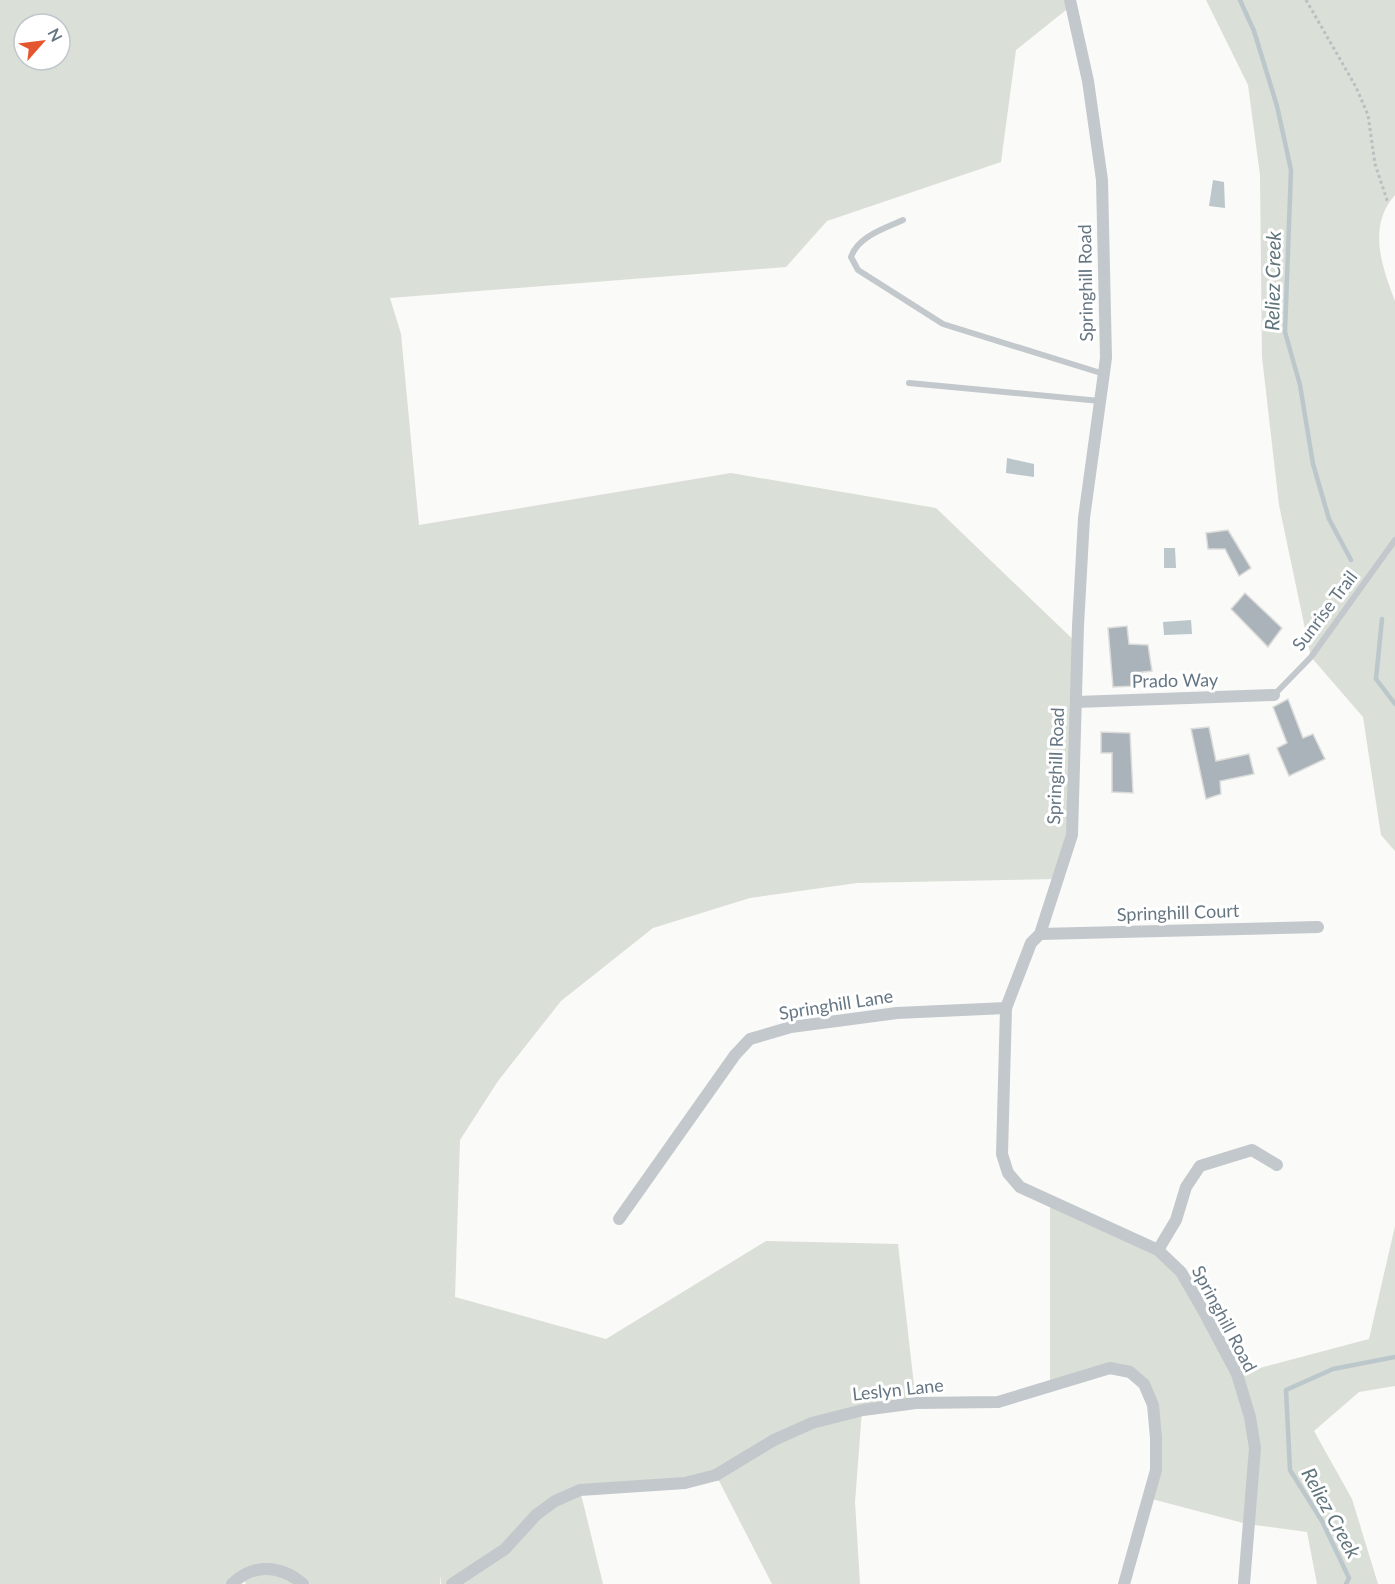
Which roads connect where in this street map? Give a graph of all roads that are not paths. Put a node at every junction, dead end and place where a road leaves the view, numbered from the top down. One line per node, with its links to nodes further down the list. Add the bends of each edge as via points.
1 (1070, 0): 3 (street, Springhill Road, via 1088,81 1102,180)
2 (903, 220): 3 (lane, via 866,238 853,250 851,257 858,270 943,324)
3 (1104, 374): 5 (street, Springhill Road)
4 (909, 383): 5 (lane)
5 (1100, 401): 8 (street, Springhill Road, via 1084,518)
6 (1395, 540): 7 (lane, Sunrise Trail, via 1311,657)
7 (1274, 695): 8 (street, Prado Way)
8 (1076, 702): 10 (street, Springhill Road, via 1072,835)
9 (1318, 927): 10 (street, Springhill Court)
10 (1040, 934): 11 (street, Springhill Road, via 1031,944)
11 (1006, 1008): 13 (street, Springhill Lane, via 897,1013 791,1027 750,1039); 14 (street, Springhill Road, via 1002,1154 1008,1173 1020,1187)
12 (1277, 1165): 14 (street, via 1252,1150 1200,1166 1186,1187 1176,1220)
13 (619, 1219)
14 (1158, 1250): 19 (street, Springhill Road, via 1181,1272 1203,1310 1237,1374 1251,1417 1255,1448)
15 (232, 1584): 16 (street, via 242,1574 269,1568)
16 (303, 1584)
17 (452, 1584): 18 (street, Leslyn Lane, via 505,1549 536,1515 555,1501 580,1490 685,1483 716,1475 774,1440 812,1423 862,1410 916,1403 998,1402 1110,1368 1130,1372 1143,1384 1153,1405 1156,1438 1156,1470)
18 (1124, 1584)
19 (1244, 1584)

